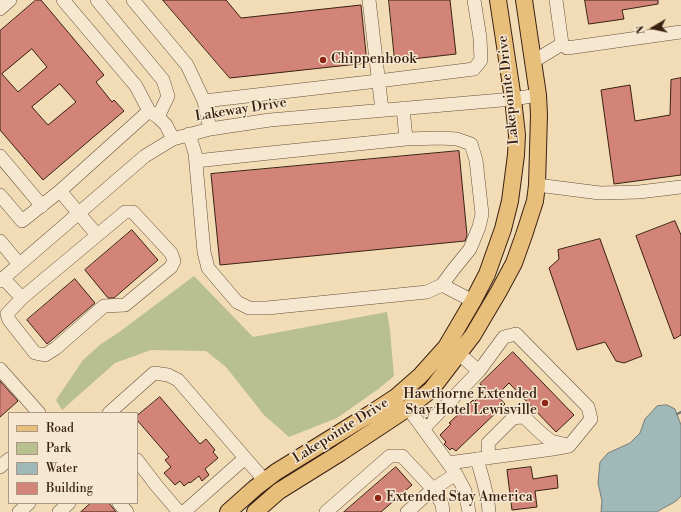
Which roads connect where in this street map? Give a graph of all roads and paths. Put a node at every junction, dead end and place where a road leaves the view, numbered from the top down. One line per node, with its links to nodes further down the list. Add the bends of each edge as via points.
1 (10, 0): 10 (street)
2 (63, 0): 21 (street, via 136,86)
3 (97, 0): 21 (street, via 163,80 168,96)
4 (133, 0): 18 (street, via 187,65)
5 (369, 0): 15 (street)
6 (474, 0): 15 (street, via 481,60 474,69)
7 (498, 0): 14 (main road, Lakepointe Drive)
8 (524, 0): 13 (main road, Lakepointe Drive)
9 (556, 0): 12 (street)
10 (0, 9)
11 (681, 32): 12 (street, via 567,48)
12 (562, 44): 13 (street)
13 (534, 62): 14 (main road); 16 (main road, Lakepointe Drive)
14 (508, 67): 17 (main road, Lakepointe Drive)
15 (378, 81): 18 (street); 20 (street)
16 (538, 95): 17 (street, Lakeway Drive); 28 (main road, Lakepointe Drive)
17 (513, 98): 19 (street, Lakeway Drive); 40 (main road, Lakepointe Drive, via 517,135 510,201 487,274)
18 (204, 100): 22 (street)
19 (403, 108): 20 (street, Lakeway Drive); 25 (street)
20 (382, 110): 22 (street, Lakeway Drive, via 270,120)
21 (154, 114): 24 (street, via 166,125); 30 (street)
22 (210, 129): 23 (street, Lakeway Drive)
23 (189, 134): 24 (street, Lakeway Drive); 27 (street)
24 (172, 139): 33 (street, Lakeway Drive, via 145,156)
25 (406, 139): 27 (street); 38 (street, via 458,139 471,144 476,160 482,214 479,227 470,250)
26 (0, 156): 32 (street)
27 (196, 162): 38 (street, via 204,252 208,268 237,302 249,308 267,308 413,294 427,292)
28 (537, 186): 29 (street, via 600,193); 41 (main road, Lakepointe Drive, via 535,201 514,263 473,335)
29 (681, 187)
30 (60, 191): 32 (street); 33 (street)
31 (0, 195): 32 (street, via 22,221)
32 (42, 206)
33 (78, 213): 34 (street); 36 (street, Lakeway Drive)
34 (97, 236): 39 (street); 39 (street, via 125,212 133,212 171,253 174,261 171,267 125,305 104,306 45,355 34,353 8,320 7,314)
35 (0, 241): 36 (street)
36 (19, 264): 37 (street, Lakeway Drive)
37 (2, 280): 39 (street)
38 (442, 285): 40 (street)
39 (22, 298)
40 (473, 301): 44 (main road, Lakepointe Drive, via 446,347 420,376)
41 (459, 354): 43 (street); 45 (main road, Lakepointe Drive, via 431,390)
42 (0, 369): 46 (street)
43 (479, 371): 48 (street); 49 (street, via 504,336 516,334 588,407 591,420)
44 (396, 397): 45 (main road); 56 (main road, Lakepointe Drive)
45 (408, 408): 48 (street); 67 (main road, Lakepointe Drive, via 279,491)
46 (37, 412)
47 (110, 412): 50 (street, via 154,374 168,375 178,380)
48 (423, 429): 55 (street)
49 (569, 446): 51 (street); 51 (street, via 551,441 525,418 520,417 513,418 488,443)
50 (245, 458): 56 (street); 65 (street)
51 (483, 458): 55 (street); 72 (street)
52 (8, 460): 54 (street)
53 (138, 461): 64 (street)
54 (0, 467)
55 (452, 468): 57 (street); 71 (street, via 465,491)
56 (265, 481): 66 (main road, Lakepointe Drive)
57 (433, 489): 68 (street, via 402,456 390,456); 69 (street); 70 (street, via 442,504)
58 (28, 504): 61 (street)
59 (68, 504): 62 (street)
60 (120, 504): 63 (street)
61 (19, 512)
62 (59, 512)
63 (127, 512)
64 (179, 512)
65 (184, 512)
66 (228, 512)
67 (255, 512)
68 (326, 512)
69 (407, 512)
70 (443, 512)
71 (469, 512)
72 (489, 512)

